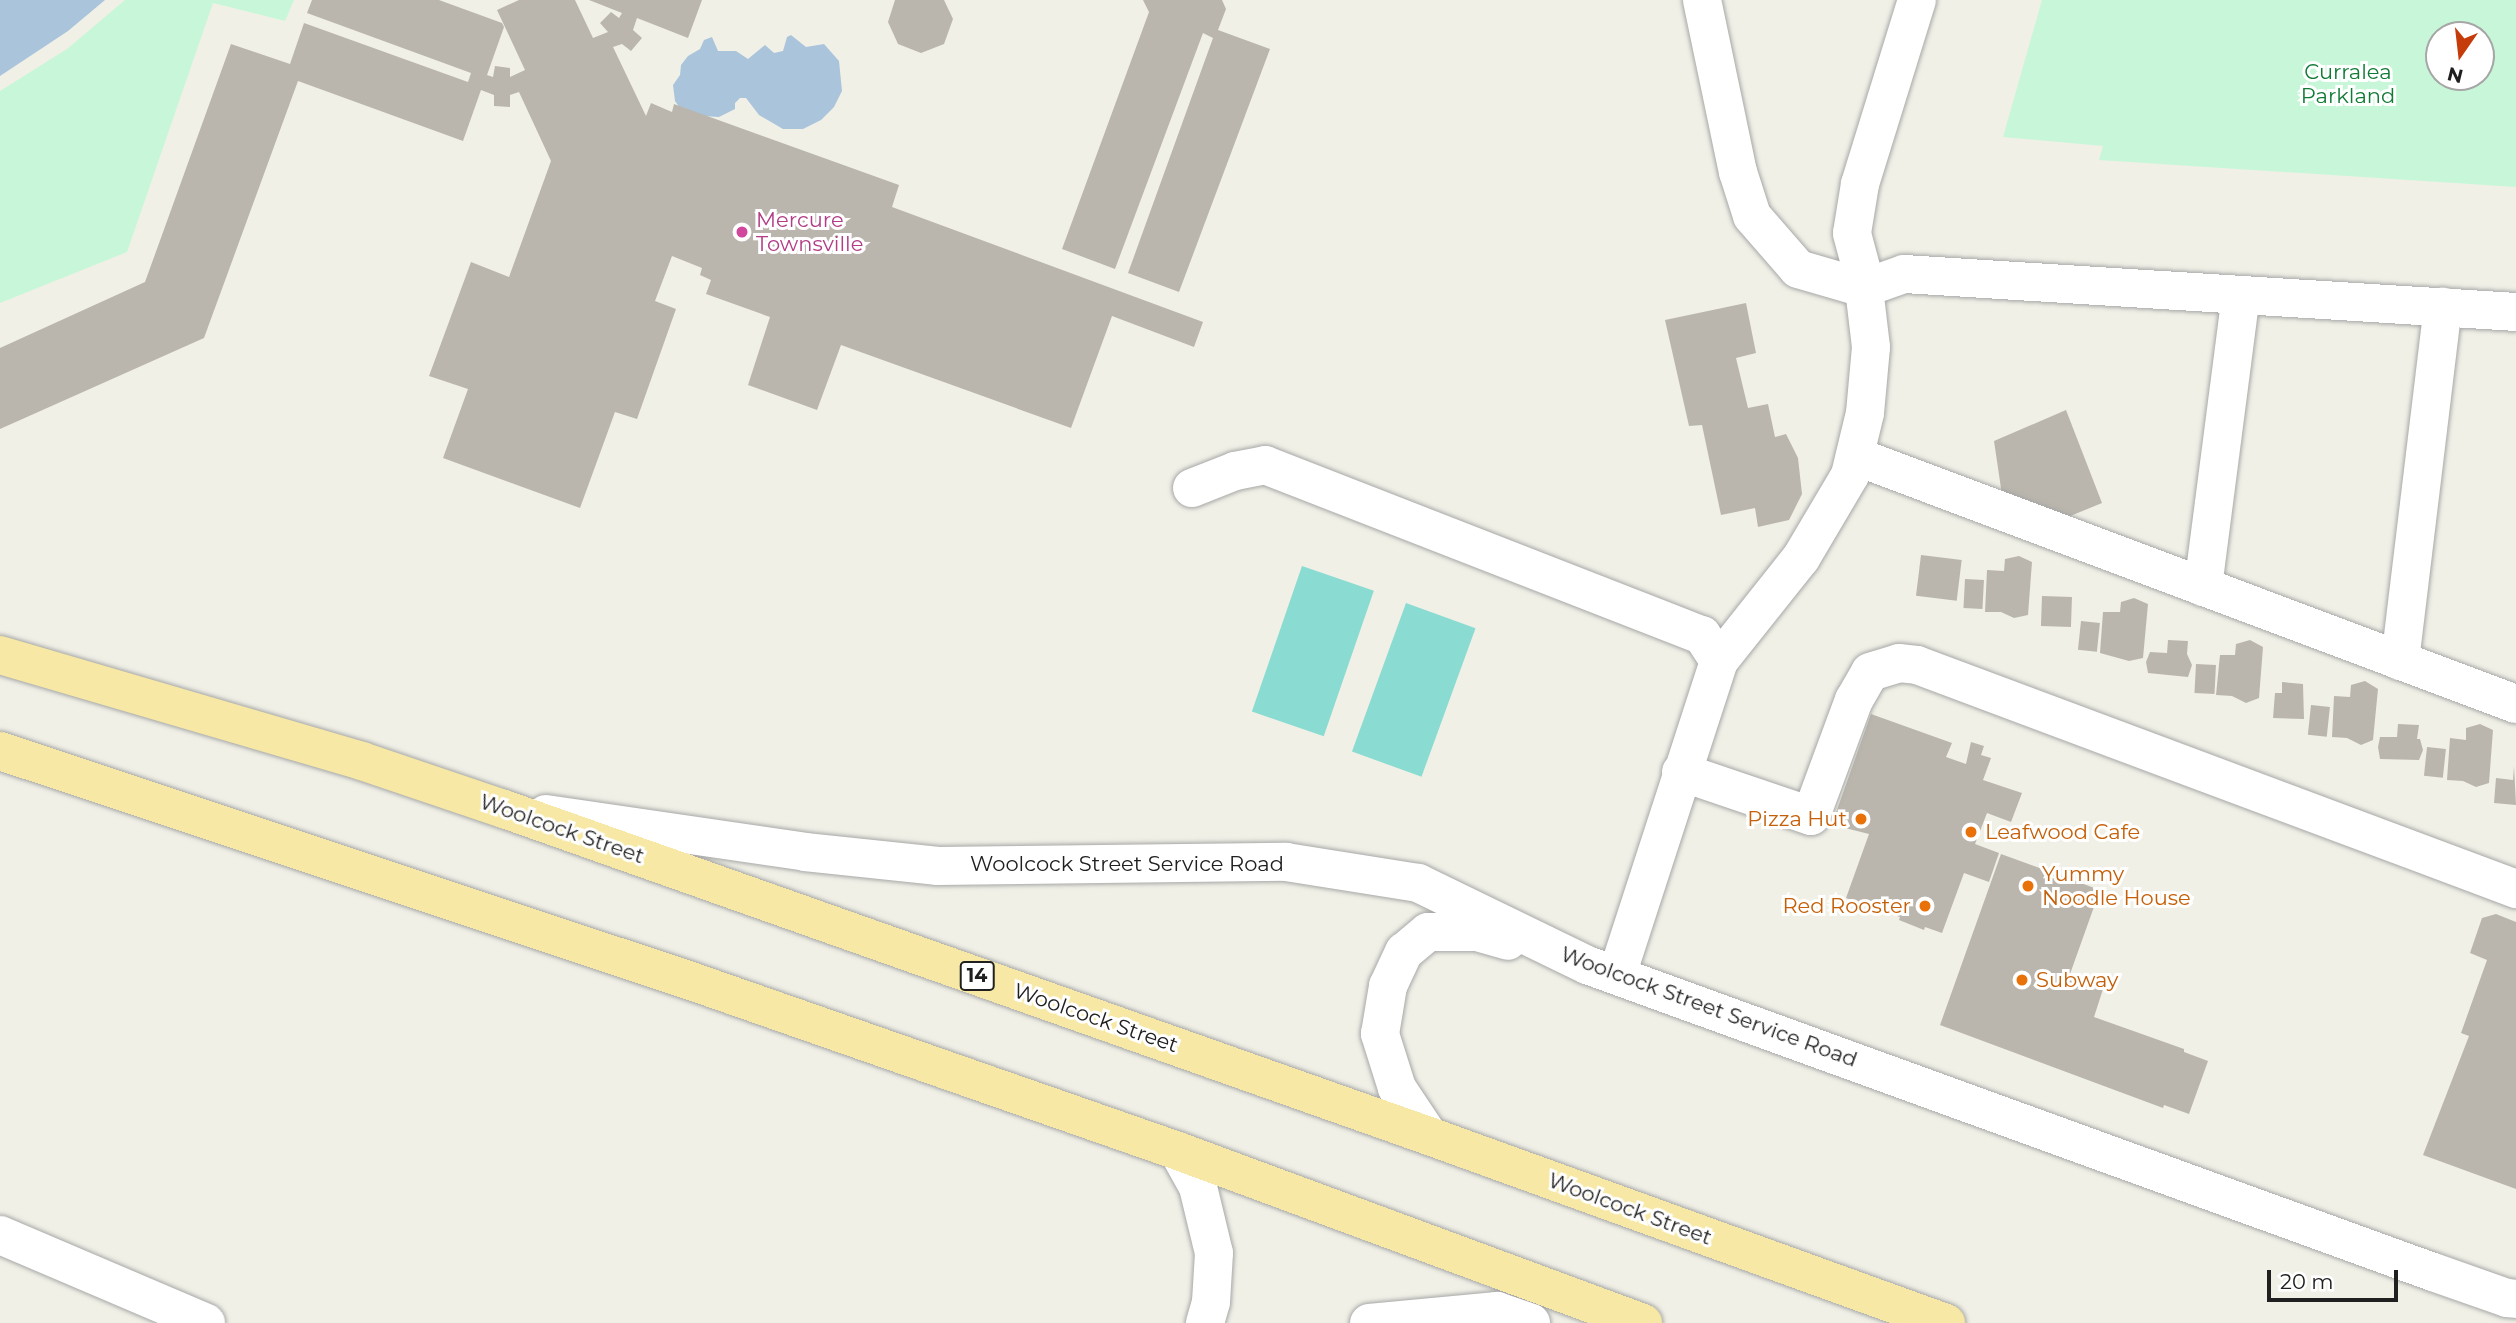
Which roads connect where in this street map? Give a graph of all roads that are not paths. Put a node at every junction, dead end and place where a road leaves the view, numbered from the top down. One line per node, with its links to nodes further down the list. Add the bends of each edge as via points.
1 (1702, 0): 3 (street, via 1738,172 1752,216 1798,269)
2 (1917, 0): 3 (street, via 1860,184 1852,233)
3 (1864, 288): 4 (street, via 1904,274); 7 (street, via 1871,347 1865,413)
4 (2241, 295): 5 (street); 9 (street)
5 (2443, 307): 6 (street); 12 (street)
6 (2516, 312)
7 (1855, 456): 9 (street); 11 (street, via 1850,475 1801,558)
8 (1192, 488): 11 (street, via 1235,471 1265,466 1702,635)
9 (2203, 587): 12 (street)
10 (0, 655): 16 (main road, Woolcock Street / 14, via 362,761)
11 (1718, 661): 15 (street)
12 (2400, 661): 13 (street)
13 (2516, 705)
14 (0, 751): 20 (main road, via 691,981)
15 (1681, 772): 17 (street, via 1811,816 1854,700 1870,672 1899,663 1917,665); 18 (street)
16 (504, 809): 18 (street, Woolcock Street Service Road, via 938,866 1286,862 1418,883); 19 (main road, Woolcock Street / 14)
17 (2516, 889)
18 (1602, 970): 19 (street, via 1477,932 1428,932 1404,952 1388,986 1380,1034 1397,1088); 22 (street, Woolcock Street Service Road, via 2433,1272)
19 (1429, 1136): 28 (main road, Woolcock Street / 14)
20 (1178, 1151): 24 (street, via 1198,1187 1214,1253); 27 (main road)
21 (0, 1236): 23 (street)
22 (2516, 1298)
23 (206, 1323)
24 (1205, 1323)
25 (1369, 1323): 26 (street, via 1497,1311)
26 (1531, 1323)
27 (1643, 1323)
28 (1946, 1323)

